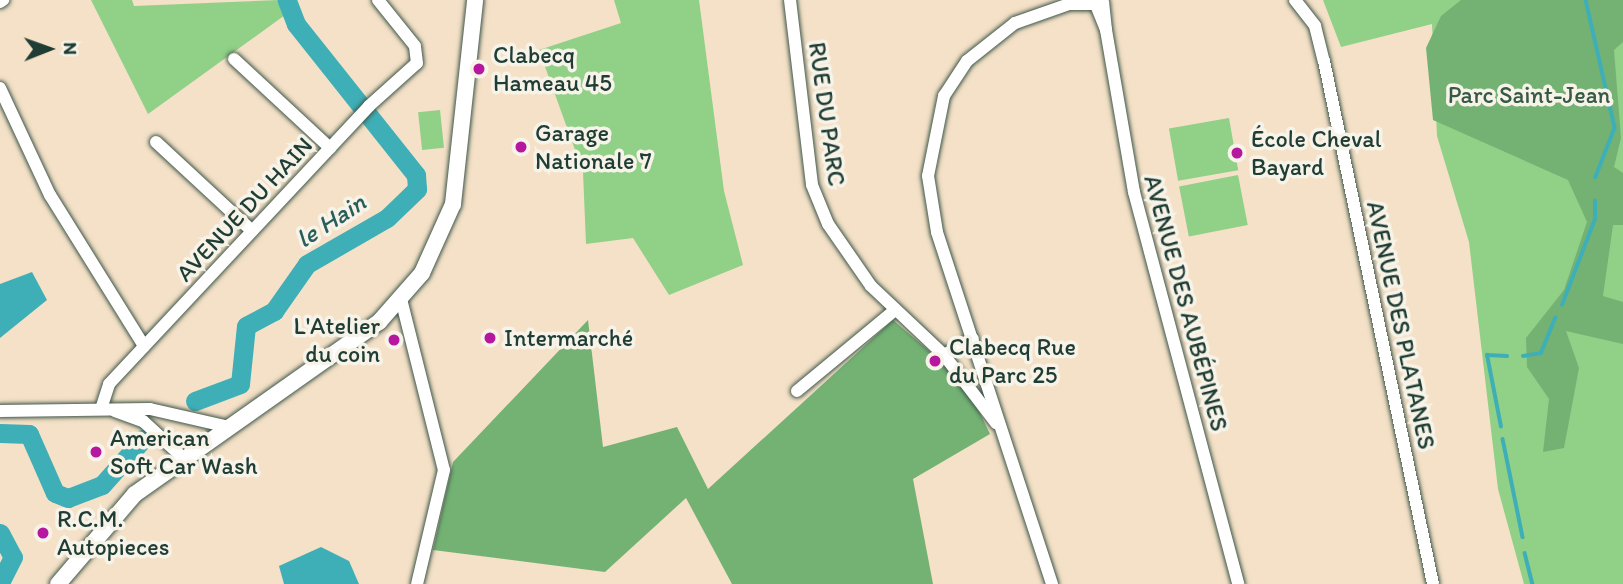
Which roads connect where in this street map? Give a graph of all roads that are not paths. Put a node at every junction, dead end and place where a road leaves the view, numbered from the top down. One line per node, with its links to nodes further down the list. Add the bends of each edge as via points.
1 (378, 0): 10 (street, AVENUE DU HAIN, via 415,46 417,63)
2 (475, 0): 12 (main road, via 453,204 422,273)
3 (790, 0): 13 (street, RUE DU PARC, via 813,185 850,260)
4 (1295, 0): 27 (street, AVENUE DES PLATANES, via 1315,26 1324,61)
5 (1073, 2): 6 (street, RUE DU PARC); 14 (street, RUE DU PARC, via 1016,23 988,41 944,96 935,125 931,206)
6 (1100, 2): 26 (street, AVENUE DES AUBÉPINES, via 1134,192)
7 (234, 59): 10 (street)
8 (0, 88): 15 (street, via 50,195)
9 (156, 142): 11 (street)
10 (330, 148): 11 (street, AVENUE DU HAIN)
11 (253, 231): 15 (street, AVENUE DU HAIN)
12 (401, 299): 20 (main road, via 379,322); 24 (street, via 444,470)
13 (895, 310): 16 (street, RUE DU PARC); 17 (street)
14 (973, 339): 16 (street); 21 (street, RUE DU PARC)
15 (144, 345): 18 (street, AVENUE DU HAIN, via 105,389)
16 (944, 355): 21 (street, RUE DU PARC)
17 (797, 391)
18 (102, 407): 19 (street); 20 (street, via 150,409); 22 (street, via 143,421)
19 (0, 411)
20 (225, 426): 22 (main road)
21 (1000, 429): 25 (street, RUE DU PARC)
22 (181, 456): 23 (main road, via 135,494)
23 (58, 584)
24 (417, 584)
25 (1052, 584)
26 (1238, 584)
27 (1433, 584)

